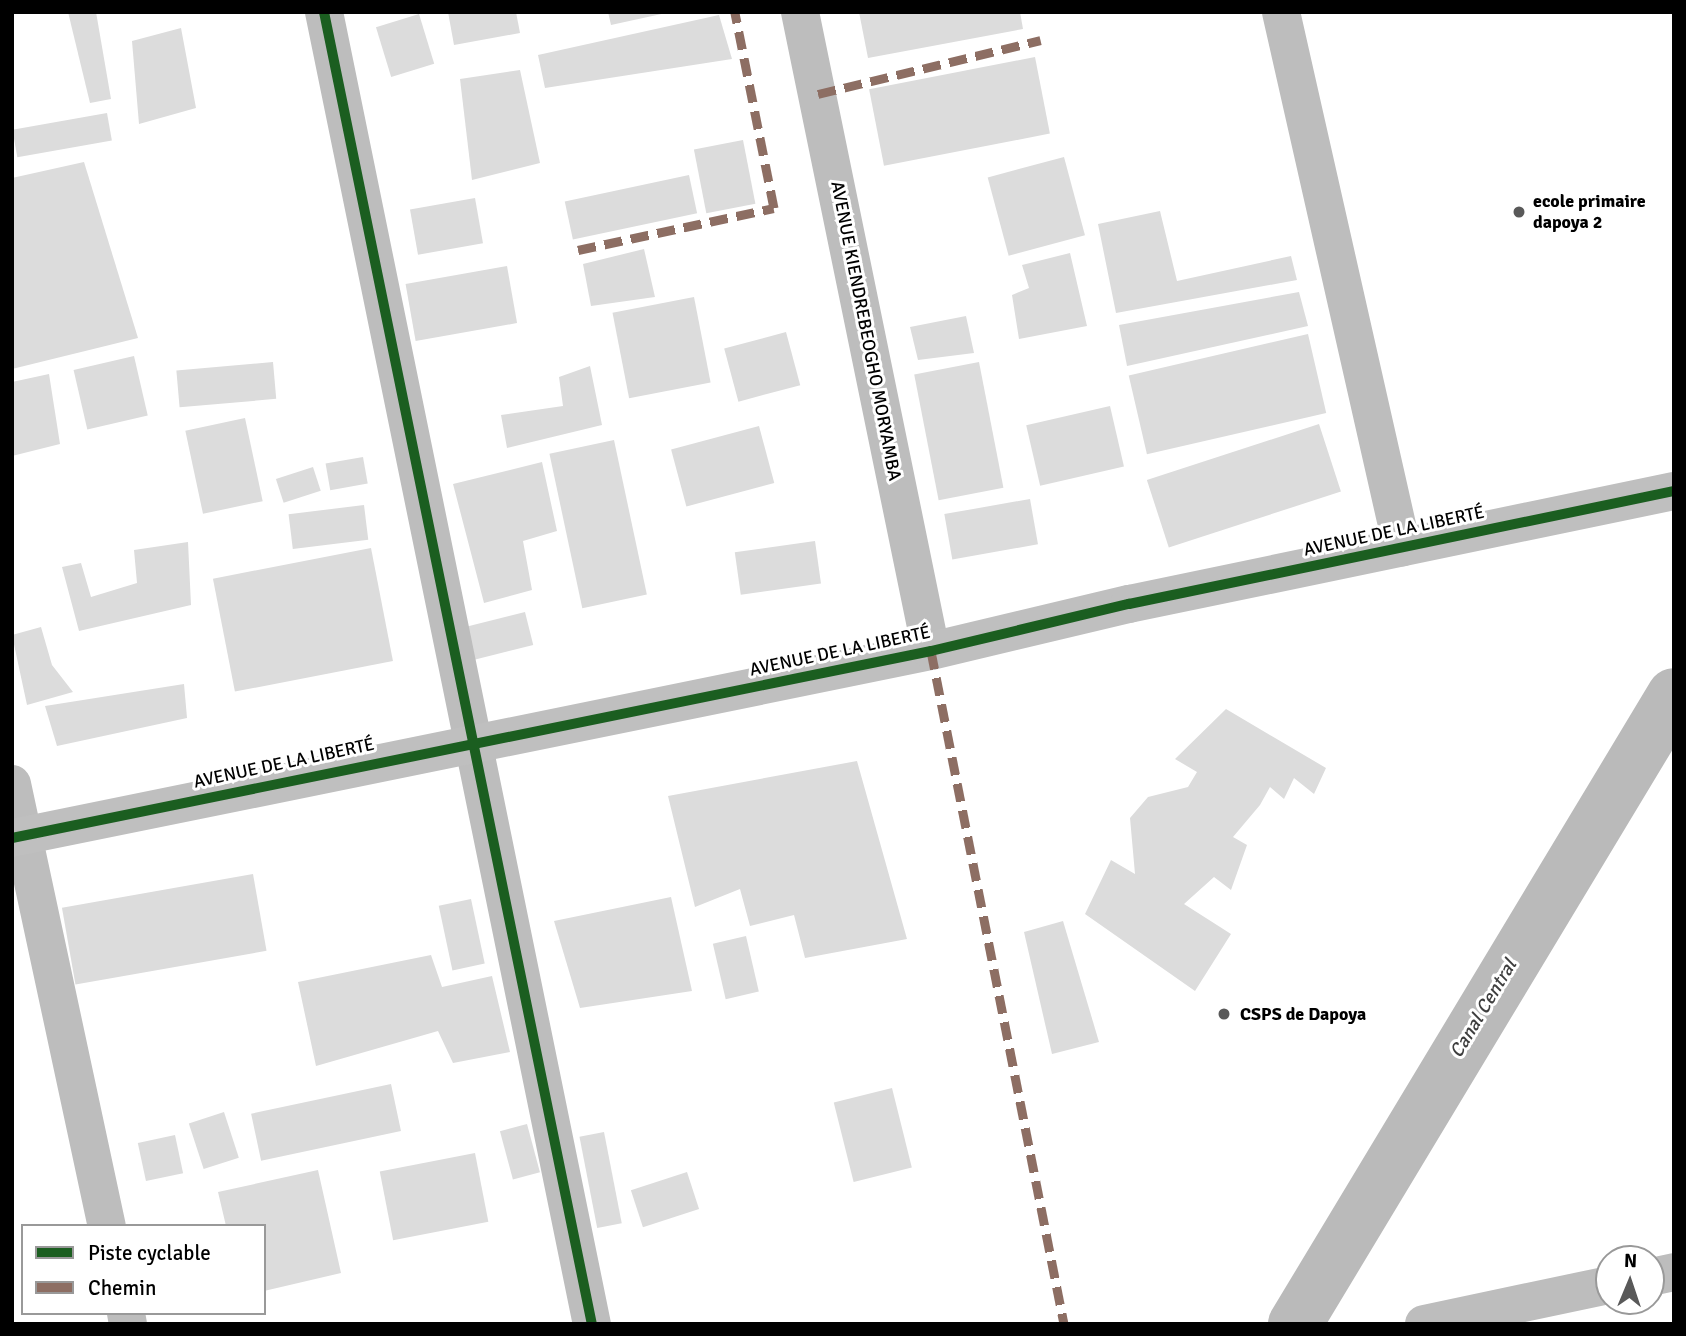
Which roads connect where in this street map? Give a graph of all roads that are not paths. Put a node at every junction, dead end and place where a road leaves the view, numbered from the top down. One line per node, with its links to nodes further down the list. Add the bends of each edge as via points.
1 (324, 12): 7 (street)
2 (800, 12): 6 (street, AVENUE KIENDREBEOGHO MORYAMBA)
3 (1281, 12): 5 (street)
4 (1674, 491): 5 (main road, AVENUE DE LA LIBERTÉ)
5 (1402, 547): 6 (main road, AVENUE DE LA LIBERTÉ)
6 (931, 651): 7 (main road, AVENUE DE LA LIBERTÉ)
7 (474, 741): 9 (main road, AVENUE DE LA LIBERTÉ); 12 (street)
8 (12, 784): 9 (street)
9 (18, 837): 10 (street)
10 (107, 1224)
11 (1595, 1288): 13 (street)
12 (592, 1324)
13 (1424, 1324)

